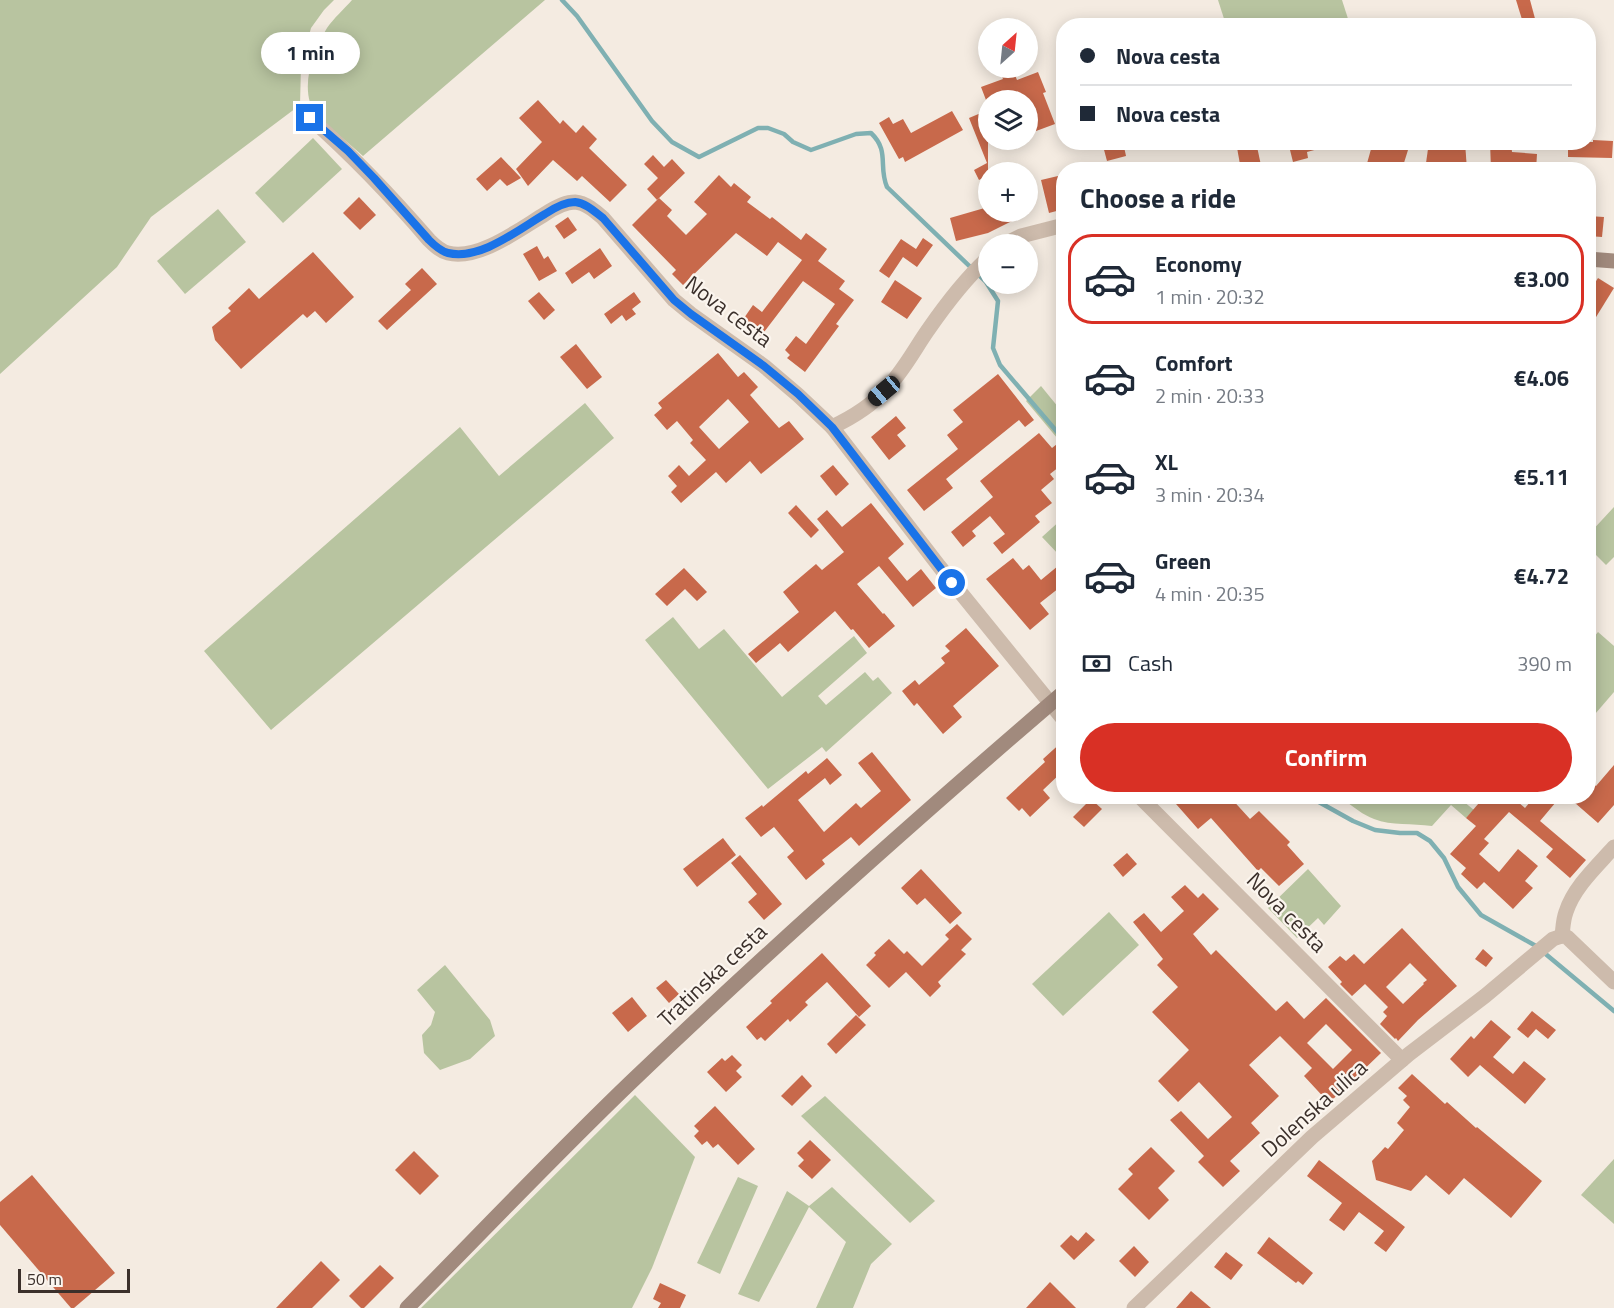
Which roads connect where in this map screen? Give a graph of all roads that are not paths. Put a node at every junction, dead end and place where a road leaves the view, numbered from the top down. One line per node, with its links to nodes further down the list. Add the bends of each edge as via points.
1 (310, 118): 7 (street, Nova cesta, via 348,151 437,248 448,253 487,248 566,203 577,202 591,208 674,300 764,366)
2 (1056, 227): 3 (street)
3 (1029, 234)
4 (1596, 260): 5 (main road)
5 (1614, 261)
6 (978, 268): 7 (street, via 884,391)
7 (832, 427): 9 (street, Nova cesta)
8 (1056, 699): 9 (main road, Tratinska cesta)
9 (1050, 704): 10 (street, Nova cesta); 16 (main road, Tratinska cesta, via 878,854 628,1085)
10 (1056, 711)
11 (1147, 804): 15 (street, Nova cesta)
12 (1614, 847): 13 (street, via 1569,904)
13 (1562, 936): 14 (street); 15 (street, Dolenska ulica, via 1547,943)
14 (1614, 982)
15 (1402, 1060): 17 (street, Dolenska ulica, via 1312,1137)
16 (407, 1308)
17 (1134, 1308)

